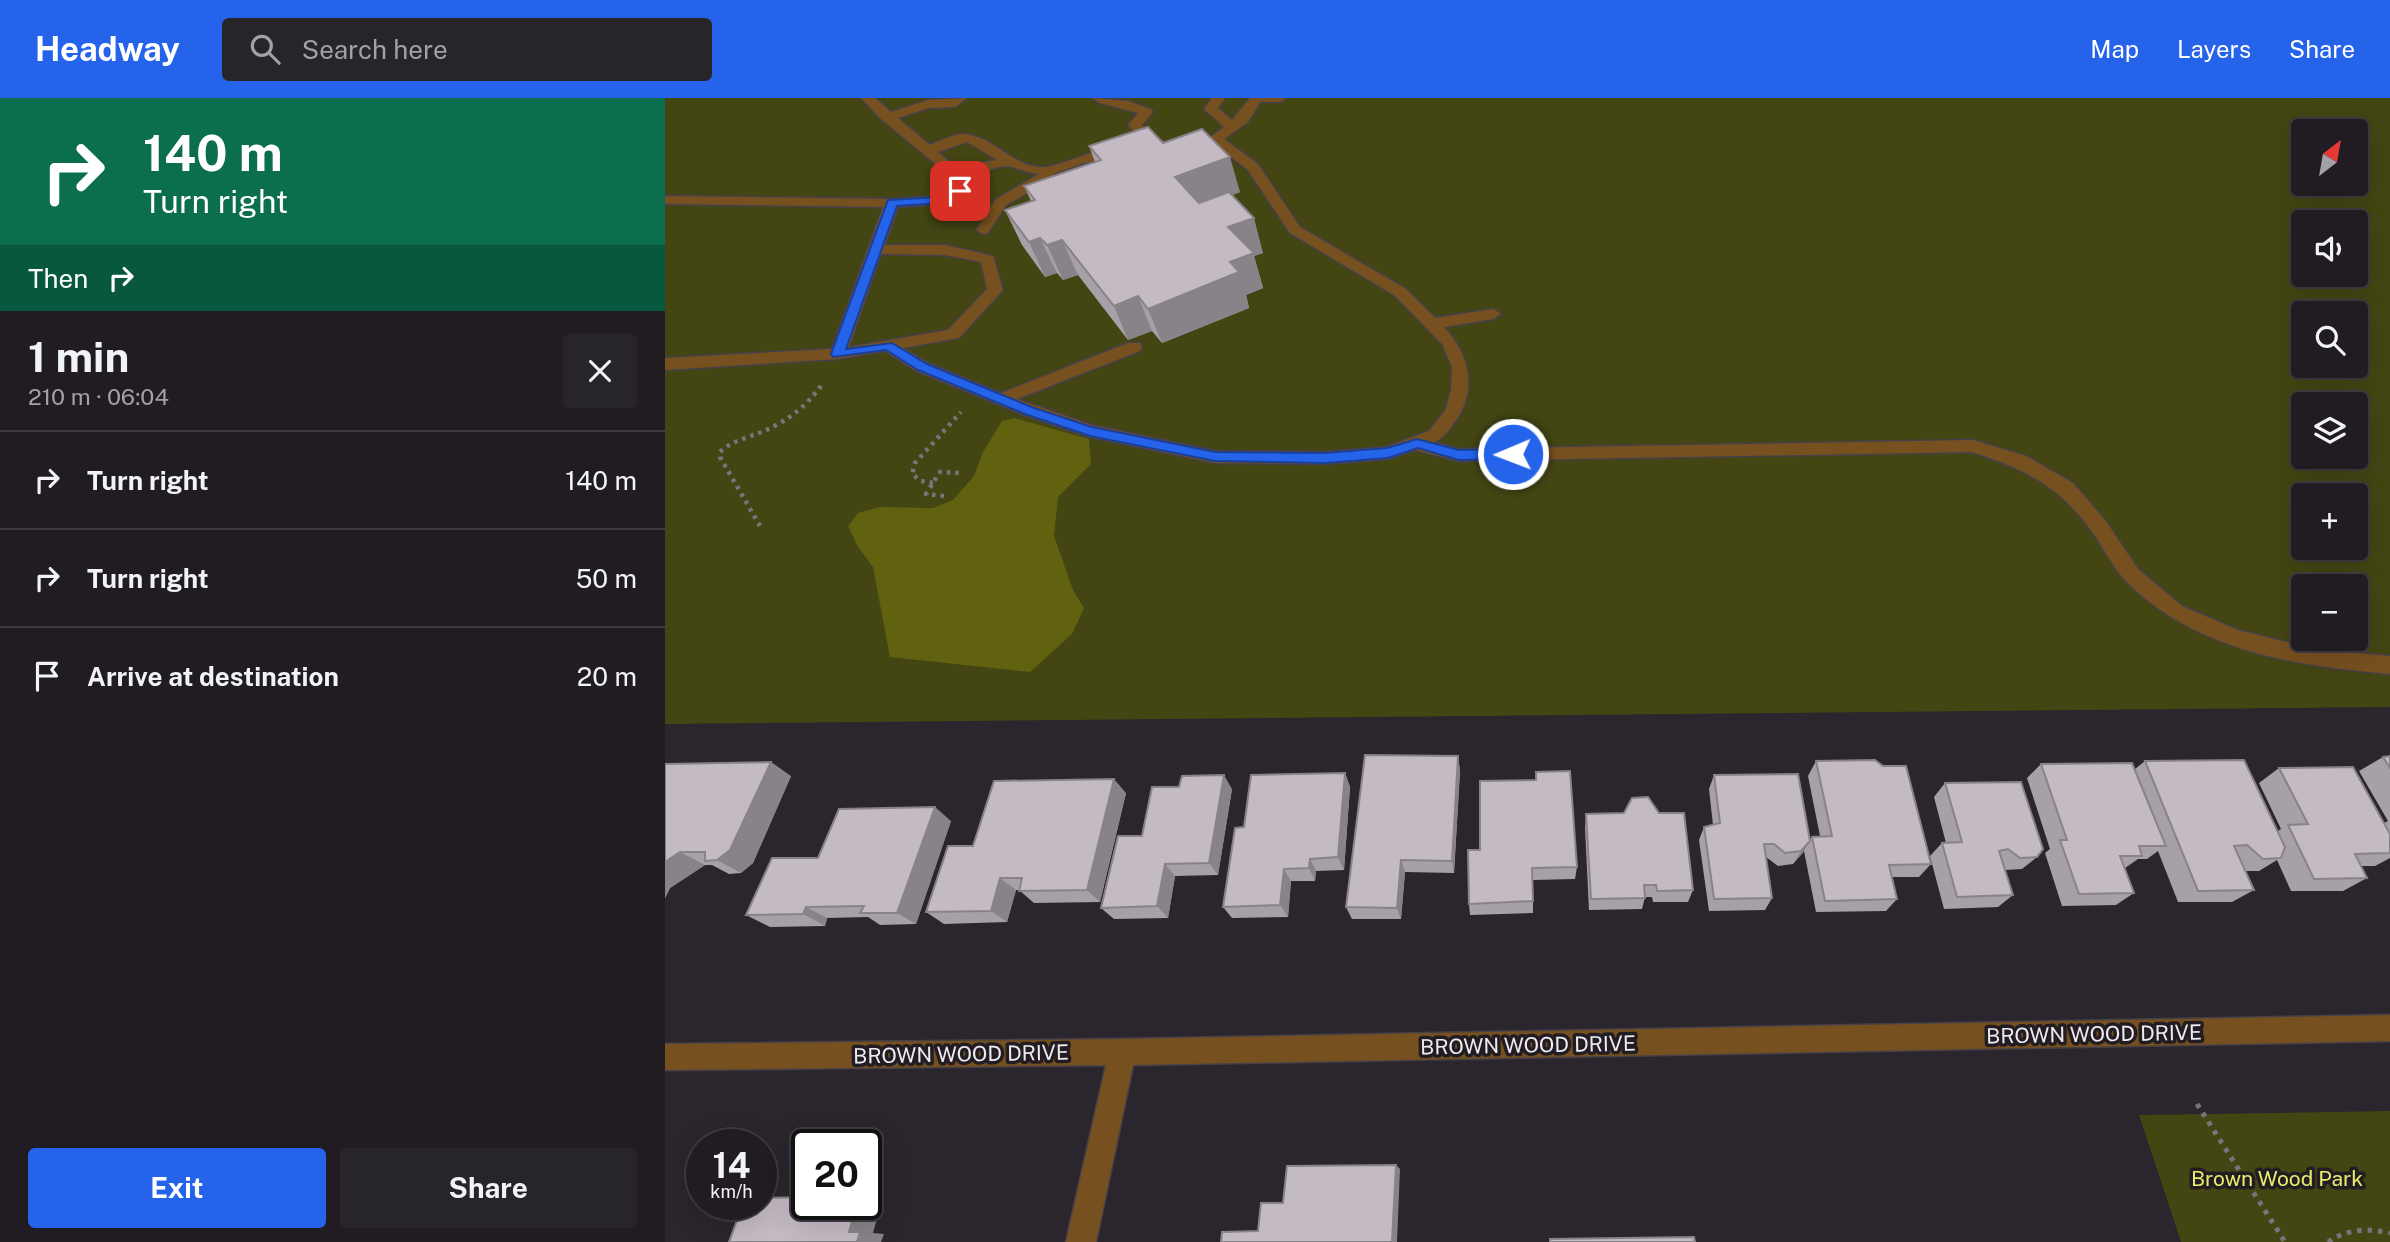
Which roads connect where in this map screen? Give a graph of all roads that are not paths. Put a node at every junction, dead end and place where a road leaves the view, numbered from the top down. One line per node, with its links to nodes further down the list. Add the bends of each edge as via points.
1 (867, 98): 8 (street)
2 (961, 98): 7 (street, via 950,104)
3 (1099, 98): 10 (street, via 1146,111 1135,125)
4 (1219, 98): 9 (street, via 1211,109)
5 (1258, 98): 6 (street); 9 (street)
6 (1280, 98)
7 (930, 101): 8 (street)
8 (887, 117): 12 (street)
9 (1232, 127): 21 (street, via 1208,140 1253,167 1295,230 1400,292)
10 (1151, 142): 11 (street); 14 (street)
11 (1174, 145)
12 (928, 151): 13 (street, via 969,138); 15 (street)
13 (1011, 162): 14 (street); 15 (street, via 989,165)
14 (1048, 171): 18 (street, via 1043,179 1000,202)
15 (962, 179): 17 (street, via 960,191 943,200)
16 (665, 200): 17 (street)
17 (892, 203): 19 (street)
18 (983, 230)
19 (876, 249): 22 (street, via 945,250 988,259 995,290 953,334); 24 (street)
20 (1493, 314): 21 (street)
21 (1433, 324): 27 (street, via 1449,342 1459,367 1460,390 1454,411 1435,435)
22 (888, 346): 24 (street); 26 (street, via 922,367)
23 (1135, 347): 26 (street)
24 (838, 354): 25 (street)
25 (665, 364)
26 (1001, 399): 27 (street, via 1090,431 1215,457 1325,458 1388,453)
27 (1417, 444): 28 (street, via 1459,455 1973,446 2020,461 2066,488 2098,525 2130,574 2175,612 2234,638 2319,659)
28 (2390, 665)
29 (2390, 1028): 30 (street, BROWN WOOD DRIVE)
30 (1122, 1052): 31 (street, BROWN WOOD DRIVE); 32 (street)
31 (665, 1057)
32 (1081, 1242)

